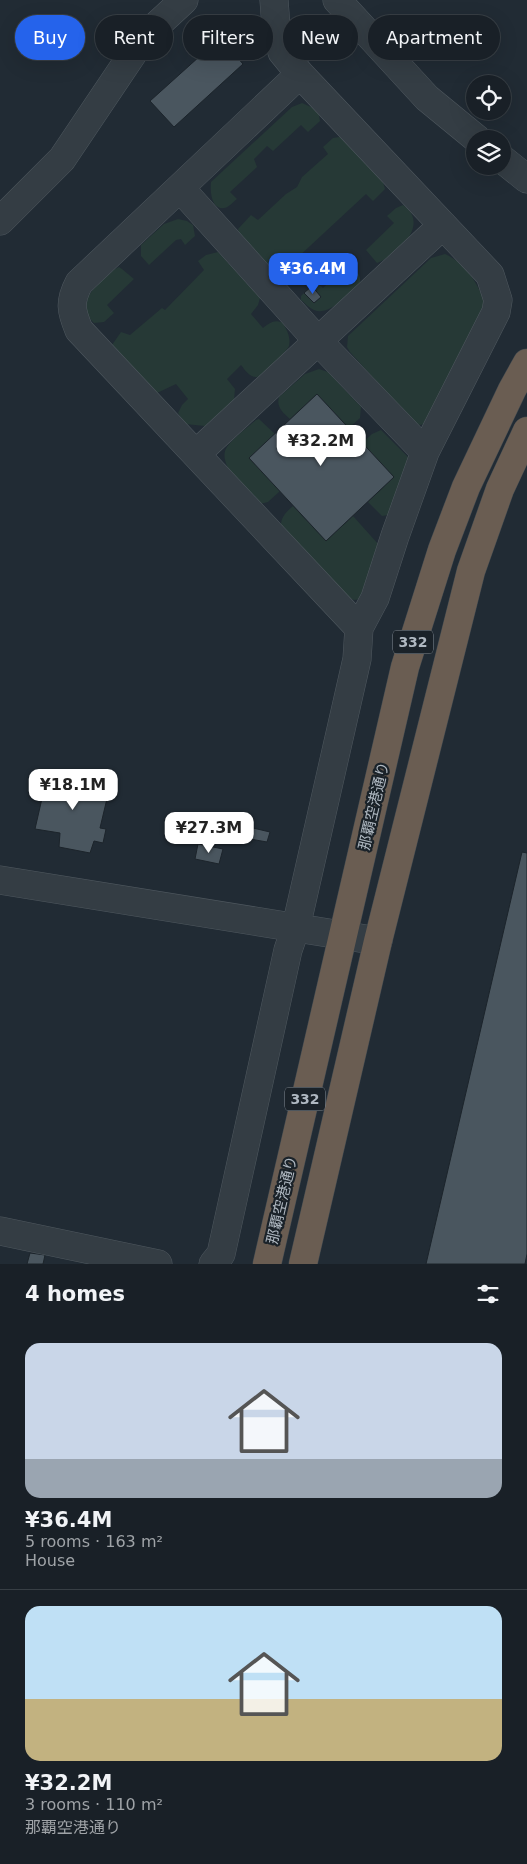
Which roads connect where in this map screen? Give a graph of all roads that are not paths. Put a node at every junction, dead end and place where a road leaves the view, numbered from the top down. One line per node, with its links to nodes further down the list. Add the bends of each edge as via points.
1 (184, 0): 9 (lane, via 144,37 62,160)
2 (274, 0): 4 (lane, via 282,52)
3 (337, 0): 5 (lane, via 427,98)
4 (300, 74): 8 (lane); 10 (lane)
5 (466, 130)
6 (511, 166): 7 (lane)
7 (527, 179)
8 (180, 188): 11 (lane); 15 (lane, via 79,283 72,296 71,308 80,330)
9 (0, 221)
10 (443, 225): 11 (lane); 14 (lane, via 490,275 498,300 496,312)
11 (318, 341): 14 (lane); 15 (lane)
12 (527, 363): 19 (highway, 那覇空港通り / 332, via 466,487 442,550 405,667)
13 (527, 431): 20 (highway, 332, via 500,489 470,571)
14 (425, 452): 16 (lane, via 376,598)
15 (196, 454): 16 (lane)
16 (359, 628): 18 (lane, via 357,659)
17 (0, 880): 18 (lane)
18 (296, 927): 19 (lane); 23 (lane, via 288,950 221,1254)
19 (344, 935): 20 (lane); 24 (highway, 那覇空港通り / 332)
20 (378, 941): 25 (highway, 332)
21 (0, 1231): 22 (lane)
22 (158, 1264)
23 (213, 1264)
24 (267, 1264)
25 (303, 1264)

